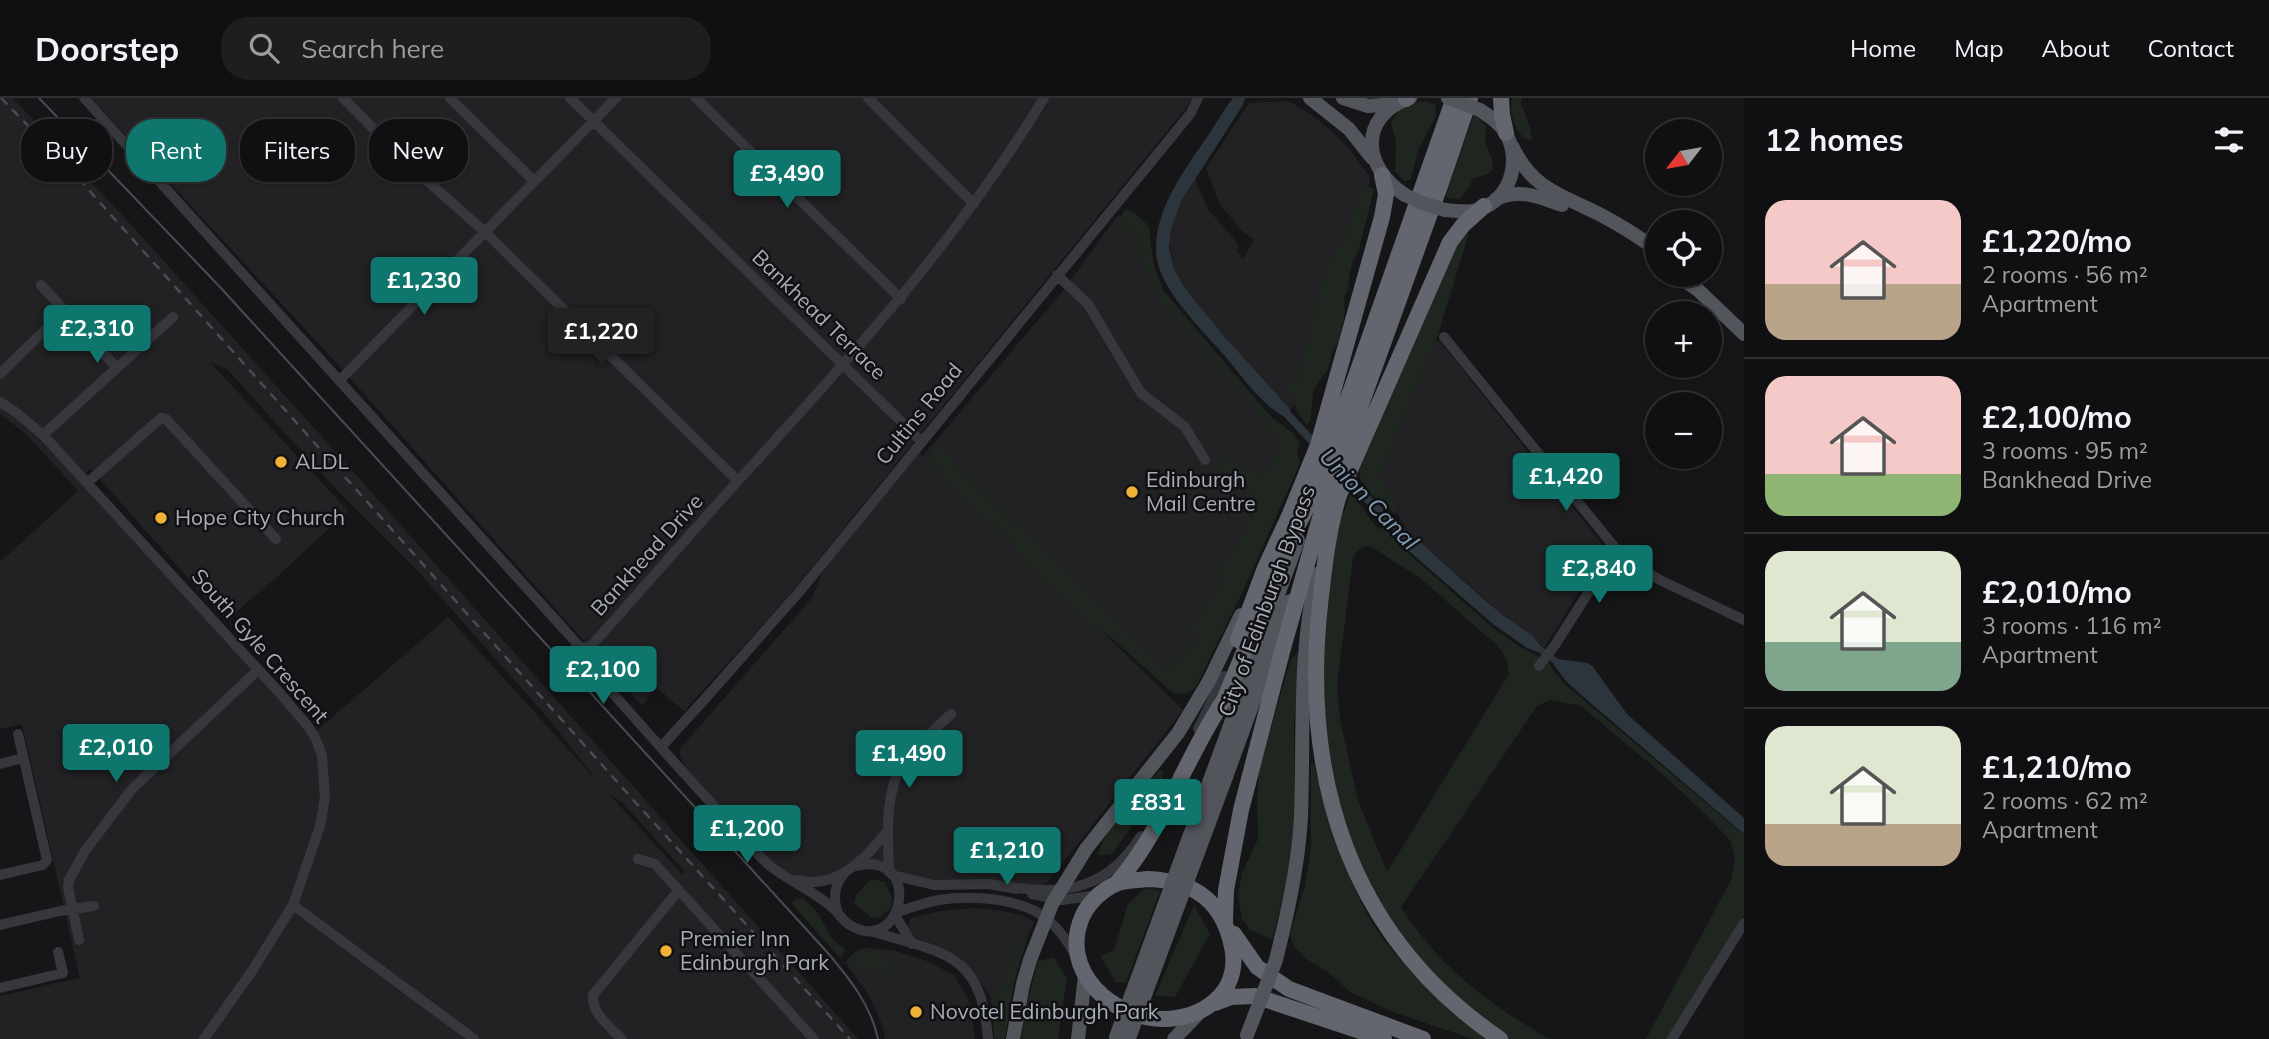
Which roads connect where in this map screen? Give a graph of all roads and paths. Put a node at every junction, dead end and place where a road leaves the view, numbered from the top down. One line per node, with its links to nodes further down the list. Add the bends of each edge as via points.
1 (74, 98): 18 (street)
2 (84, 98): 19 (street)
3 (343, 98): 27 (street)
4 (450, 98): 24 (street)
5 (570, 98): 20 (street, Bankhead Terrace)
6 (616, 98): 20 (street)
7 (696, 98): 34 (street)
8 (868, 98): 26 (street)
9 (1044, 98): 26 (street, Bankhead Drive)
10 (1198, 98): 30 (street, Cultins Road, via 1191,113)
11 (1310, 98): 23 (main road, via 1349,129)
12 (1343, 98): 16 (main road, via 1368,106)
13 (1448, 98): 17 (main road, bridge)
14 (1454, 98): 50 (highway, City of Edinburgh Bypass)
15 (1501, 98): 22 (highway)
16 (1405, 100): 23 (main road, via 1382,116 1374,134 1372,151)
17 (1475, 104): 22 (main road, via 1496,121); 51 (highway, City of Edinburgh Bypass, via 1441,183)
18 (98, 119)
19 (102, 119)
20 (593, 120): 24 (street); 40 (street, Bankhead Terrace)
21 (112, 131): 43 (street)
22 (1509, 140): 25 (main road, via 1512,174); 28 (main road, via 1527,172 1547,189)
23 (1380, 171): 25 (main road, bridge, via 1405,195 1445,210 1474,211); 54 (highway, via 1387,194 1382,217 1318,445)
24 (534, 181): 27 (street)
25 (1490, 203): 29 (main road, via 1508,194 1524,193 1556,203 1608,227); 51 (highway, via 1450,242)
26 (974, 204): 34 (street, Bankhead Drive)
27 (485, 232): 43 (street); 48 (street)
28 (1645, 243)
29 (1645, 252)
30 (1057, 275): 46 (street, Cultins Road); 47 (street, via 1088,304 1141,393 1185,427)
31 (41, 285): 41 (street)
32 (1694, 287): 38 (main road)
33 (1706, 287): 37 (main road)
34 (901, 299): 40 (street, Bankhead Drive)
35 (173, 317): 41 (street)
36 (53, 322): 42 (street)
37 (1744, 322)
38 (1744, 334)
39 (1444, 337): 53 (street)
40 (843, 366): 46 (street, Bankhead Terrace); 48 (street, Bankhead Drive)
41 (117, 368): 45 (street)
42 (0, 374)
43 (340, 380): 56 (street, via 580,647)
44 (0, 402): 45 (street, South Gyle Crescent)
45 (43, 435): 49 (street, South Gyle Crescent)
46 (922, 442): 63 (street, Cultins Road, via 800,590)
47 (1205, 460)
48 (738, 481): 56 (street, Bankhead Drive)
49 (87, 483): 52 (street, via 161,418 166,419); 58 (street, South Gyle Crescent)
50 (1315, 492): 61 (highway, via 1292,536 1224,701); 66 (main road, City of Edinburgh Bypass)
51 (1326, 518): 66 (main road, City of Edinburgh Bypass); 83 (highway, via 1279,661 1241,810 1226,890); 93 (main road, bridge, via 1303,686 1299,843 1292,892 1269,980); 105 (highway, via 1315,701 1332,811 1348,857 1394,938 1425,977)
52 (276, 539)
53 (1616, 549): 55 (street, via 1662,581); 57 (street)
54 (1265, 568): 59 (highway); 100 (main road, bridge, via 1194,709 1086,849 1052,904 1023,984)
55 (1744, 621)
56 (586, 648): 63 (street, via 589,667)
57 (1539, 666)
58 (258, 670): 78 (street, South Gyle Crescent, via 307,724 324,771 320,826); 80 (street, via 117,806 69,880)
59 (1224, 676): 61 (highway); 75 (street, via 1152,820 1122,861 1092,883 1070,890)
60 (951, 714): 67 (street, via 902,765 895,779)
61 (1207, 725): 74 (highway, via 1154,834)
62 (18, 734): 64 (street)
63 (661, 747): 73 (street, via 757,852)
64 (23, 758): 65 (street); 72 (street, via 47,860 43,865)
65 (0, 764)
66 (1220, 774): 94 (main road, City of Edinburgh Bypass, bridge)
67 (887, 830): 69 (street); 71 (street)
68 (638, 859): 76 (street, via 655,864)
69 (856, 866): 70 (street); 71 (street, via 871,864)
70 (846, 872): 73 (street, via 815,883); 81 (street, via 835,890)
71 (891, 873): 75 (street, via 934,886 976,883); 82 (street, via 899,888)
72 (0, 875)
73 (788, 877): 81 (street)
74 (1117, 883): 77 (highway); 83 (highway, via 1149,879 1178,883 1203,897)
75 (1011, 887): 77 (street, via 1062,900)
76 (679, 890): 97 (street, via 593,995 597,1012); 98 (street)
77 (1098, 895): 90 (highway, via 1078,929)
78 (293, 905): 95 (street, South Gyle Crescent); 96 (street)
79 (94, 906): 80 (street)
80 (72, 909): 85 (street); 87 (street)
81 (837, 911): 86 (street, via 851,926)
82 (896, 913): 86 (street, via 884,926); 88 (street); 90 (street, via 939,900 971,897 1021,906 1051,923)
83 (1226, 922): 92 (highway, via 1234,965 1227,986); 104 (highway, via 1257,967 1289,989)
84 (1744, 923): 106 (street)
85 (0, 925)
86 (868, 930): 88 (street)
87 (79, 940)
88 (912, 944): 99 (street, via 951,957 963,966 983,1003)
89 (58, 952): 91 (street, via 64,973)
90 (1083, 969): 92 (highway, via 1102,996 1132,1014 1173,1019); 101 (main road)
91 (0, 988)
92 (1207, 1007): 102 (main road); 103 (highway, via 1231,997 1255,996)
93 (1246, 1037)
94 (1122, 1038)
95 (204, 1039)
96 (474, 1039)
97 (622, 1039)
98 (814, 1039)
99 (988, 1039)
100 (1013, 1039)
101 (1078, 1039)
102 (1174, 1039)
103 (1384, 1039)
104 (1423, 1039)
105 (1500, 1039)
106 (1672, 1039)

